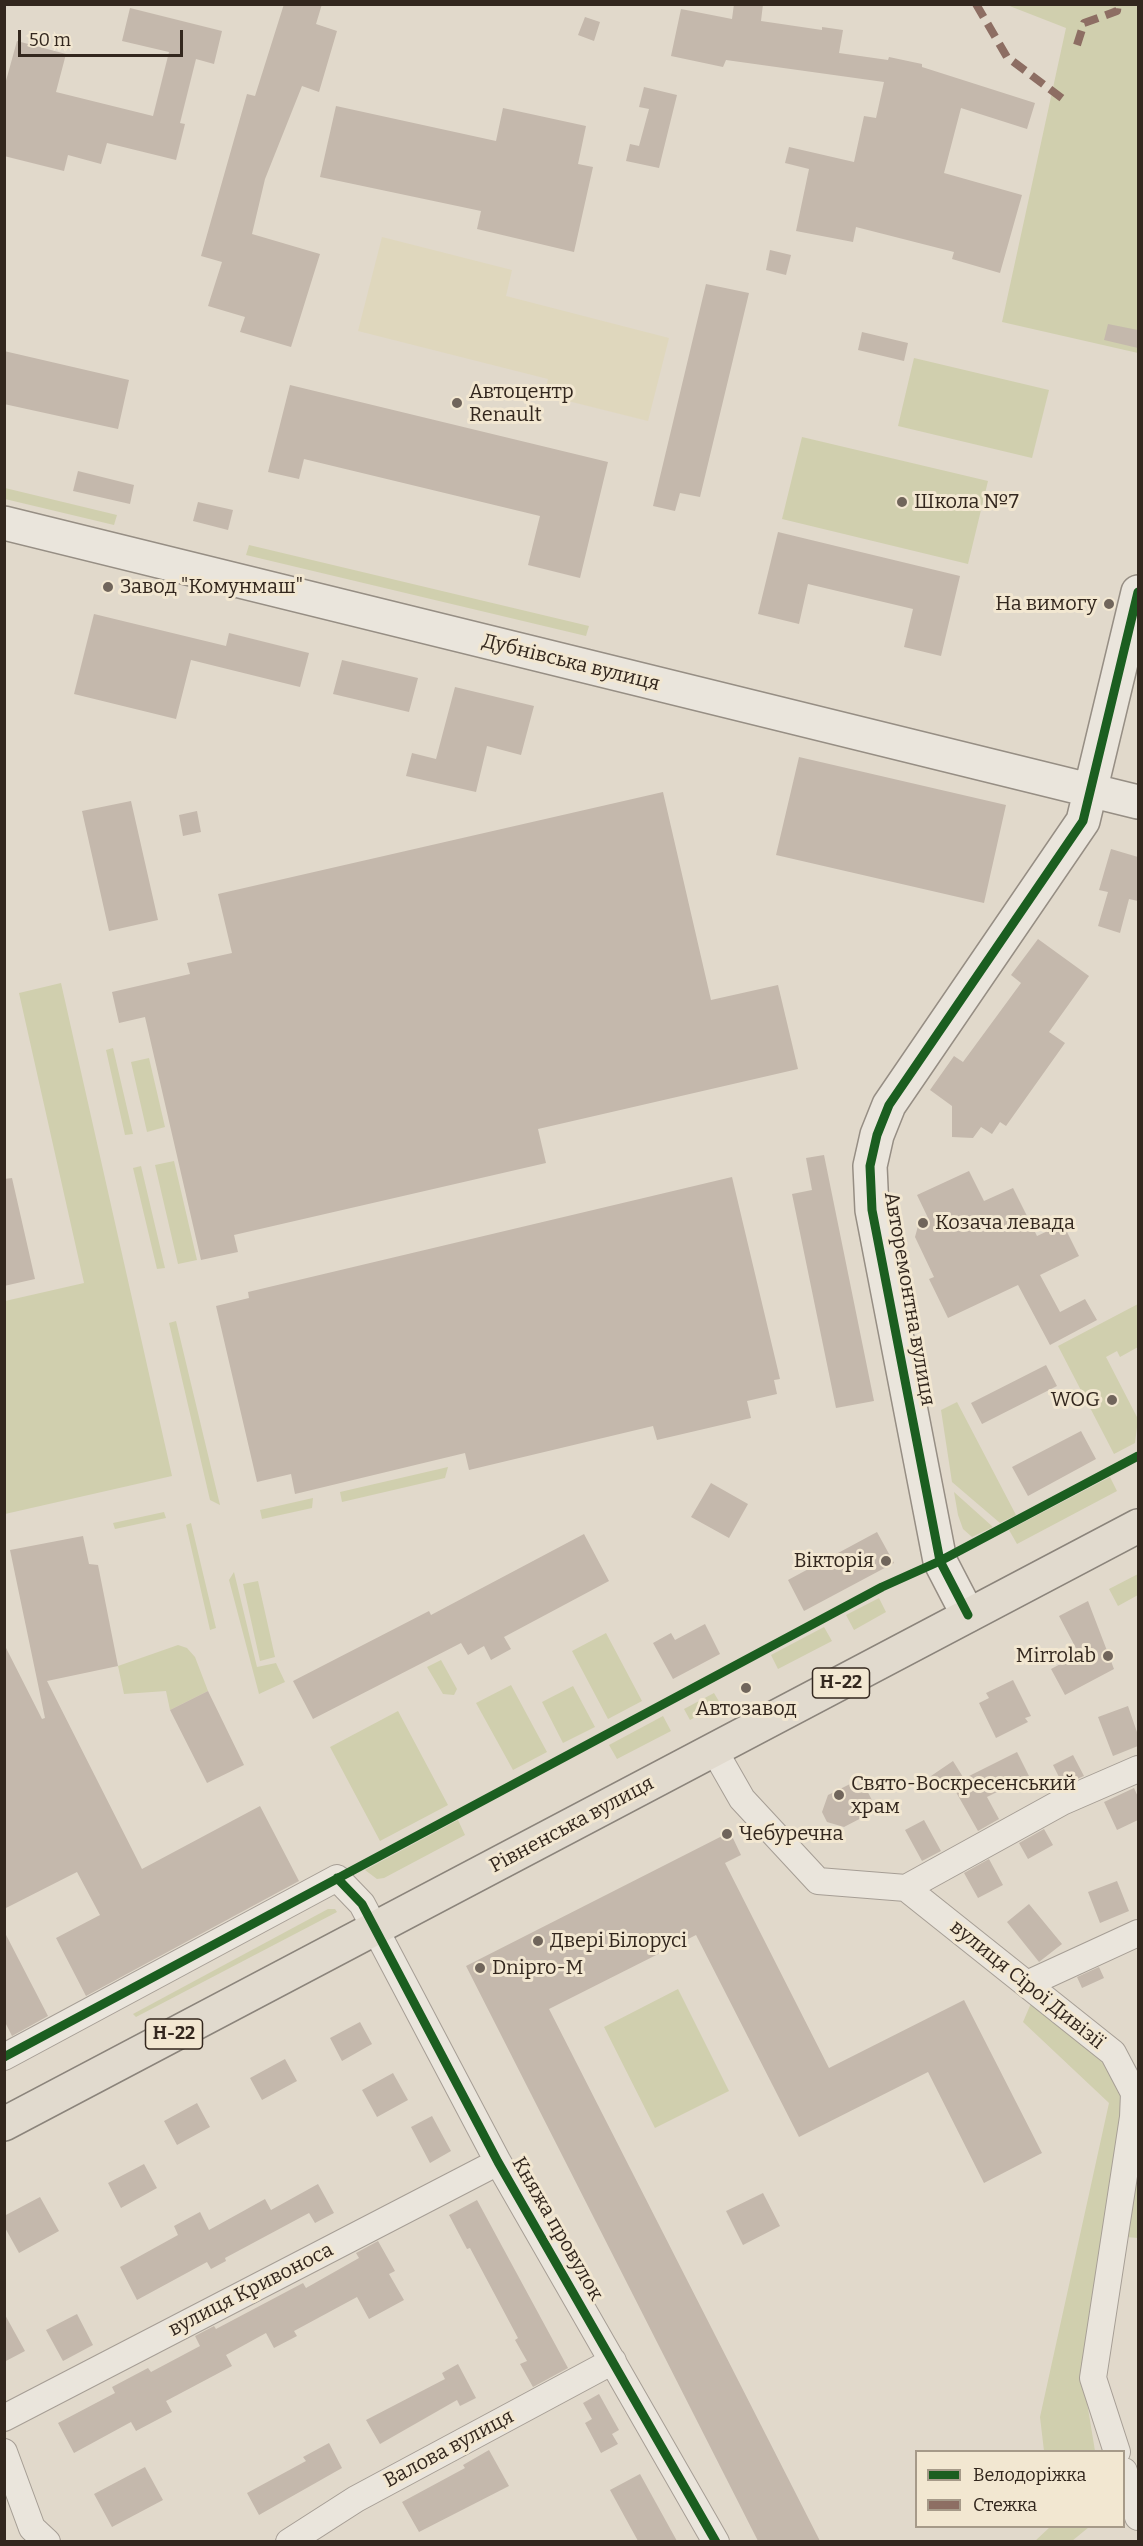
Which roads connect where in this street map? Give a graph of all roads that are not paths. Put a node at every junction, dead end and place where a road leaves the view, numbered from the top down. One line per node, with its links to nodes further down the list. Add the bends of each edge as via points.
1 (4, 523): 3 (main road, Дубнівська вулиця)
2 (1138, 592): 3 (main road, Авторемонтна вулиця)
3 (1091, 791): 4 (main road, Дубнівська вулиця); 6 (main road, Авторемонтна вулиця, via 1083,821 889,1105 870,1166 872,1210 940,1561)
4 (1138, 802)
5 (1138, 1526): 6 (main road, Рівненська вулиця / Н-22)
6 (968, 1615): 7 (main road, Рівненська вулиця / Н-22)
7 (714, 1750): 9 (street, via 742,1799 818,1881); 10 (main road, Рівненська вулиця / Н-22)
8 (1138, 1769): 9 (street, via 1062,1802)
9 (906, 1888): 12 (street, вулиця Сірої Дивізії)
10 (375, 1929): 13 (street, Княжа провулок, via 362,1904 337,1878); 14 (main road, Рівненська вулиця / Н-22); 15 (street, Княжа провулок)
11 (1138, 1933): 12 (street)
12 (1027, 1984): 18 (street, вулиця Сірої Дивізії, via 1113,2053 1134,2093 1093,2378)
13 (4, 2057)
14 (4, 2124)
15 (498, 2162): 16 (street, Княжа провулок); 17 (street, вулиця Кривоноса)
16 (613, 2361): 23 (street, Валова вулиця, via 356,2499); 24 (street, Княжа провулок)
17 (4, 2418)
18 (1117, 2450)
19 (4, 2452): 22 (street, via 32,2528)
20 (1125, 2474): 21 (street)
21 (1138, 2517)
22 (47, 2541)
23 (288, 2541)
24 (716, 2541)

